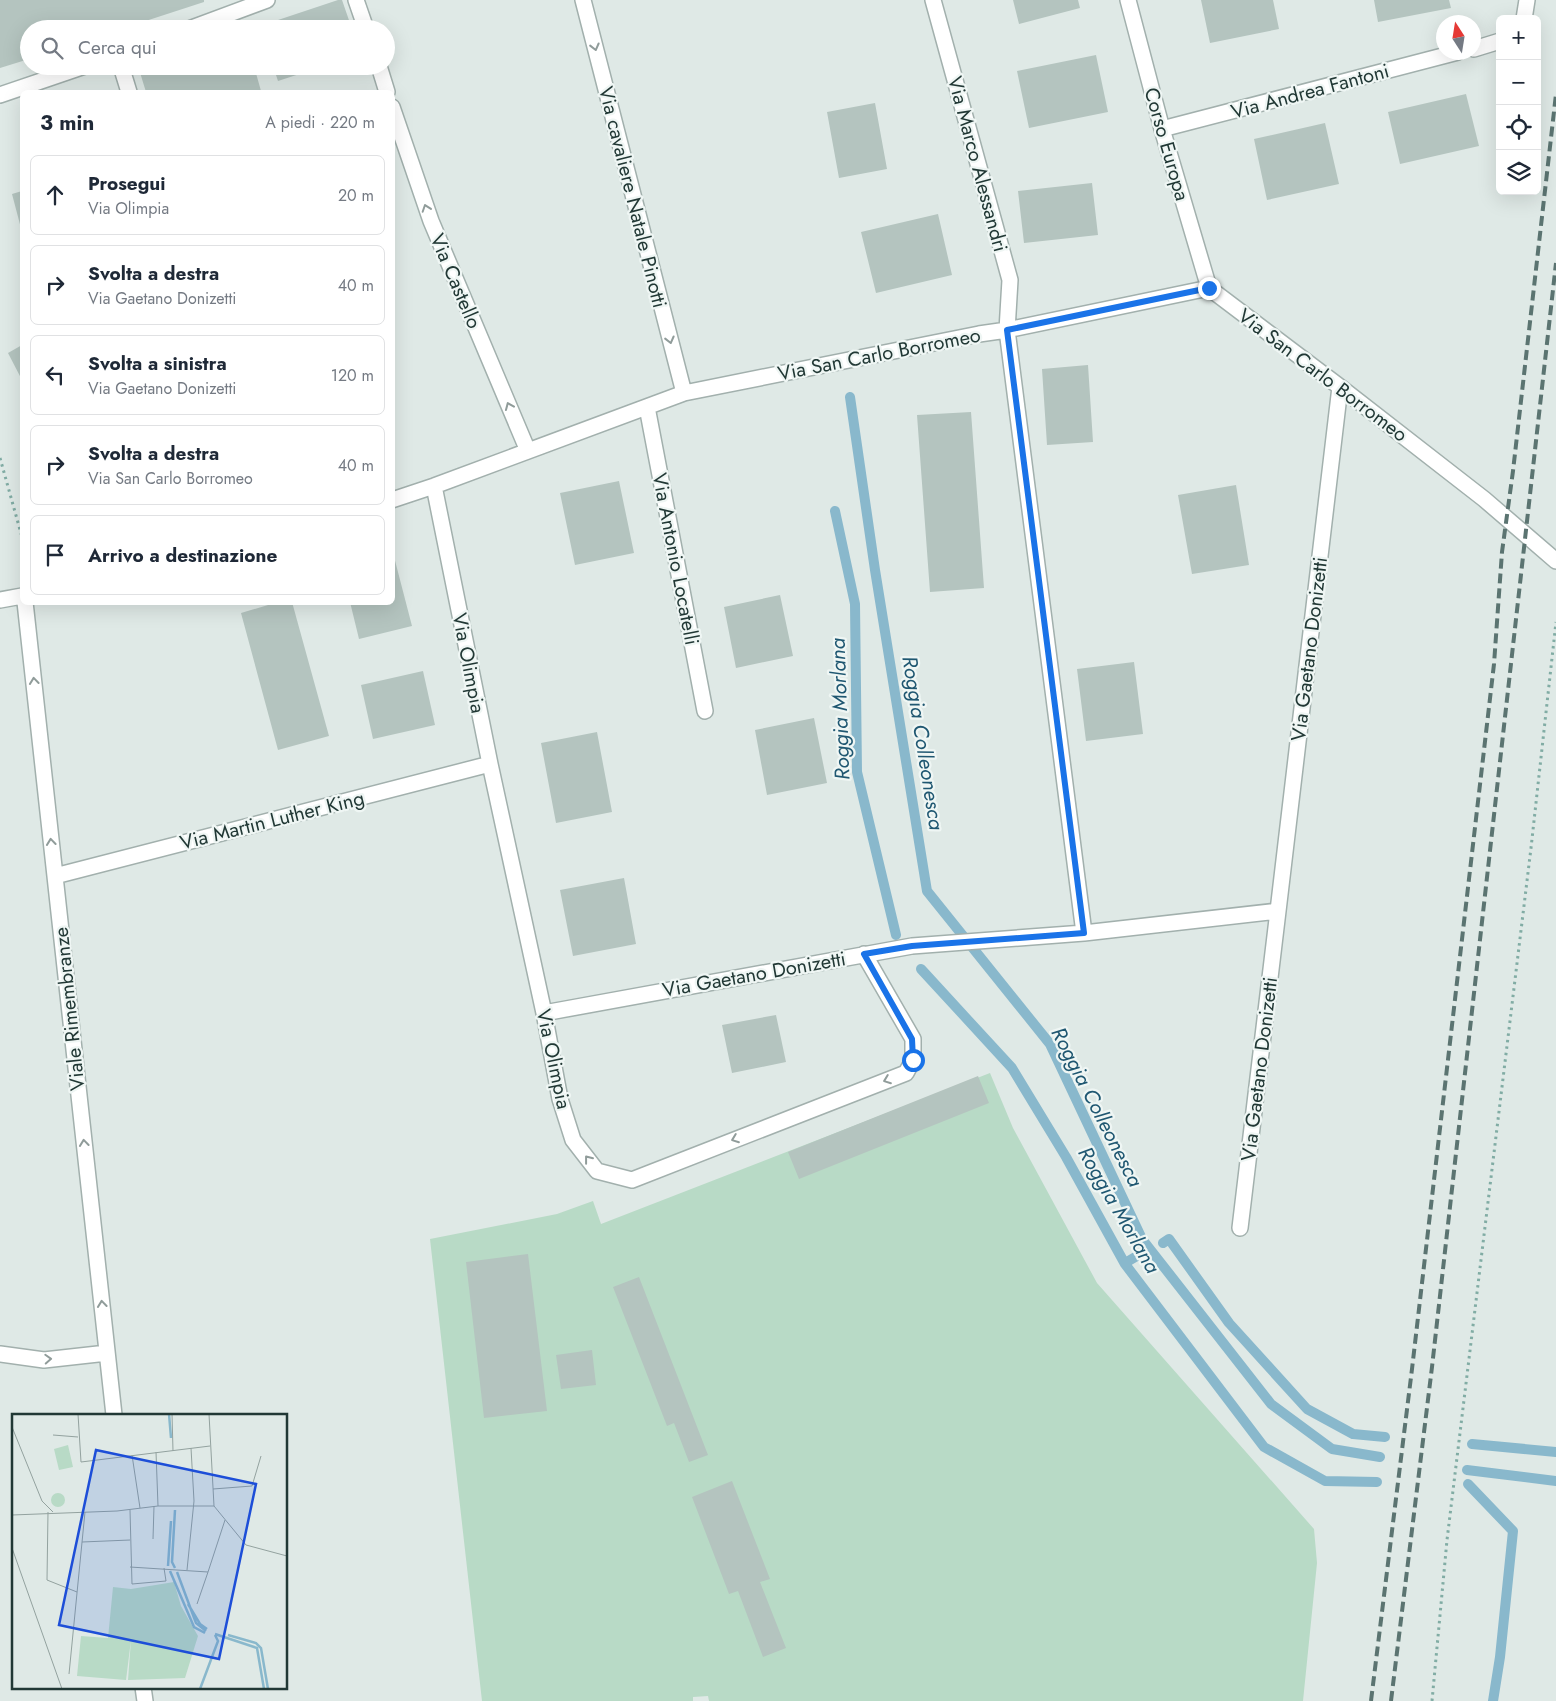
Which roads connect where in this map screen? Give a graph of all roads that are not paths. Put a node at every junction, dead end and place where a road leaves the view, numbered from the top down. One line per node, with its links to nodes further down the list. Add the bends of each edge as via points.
1 (267, 0): 8 (street)
2 (356, 0): 9 (street)
3 (583, 0): 24 (street, Via cavaliere Natale Pinotti, one-way to 24)
4 (933, 0): 22 (street, Via Marco Alessandri, via 1010,280)
5 (1128, 0): 20 (street, Corso Europa)
6 (1527, 0): 7 (street)
7 (1525, 15)
8 (213, 20)
9 (363, 20)
10 (1496, 42): 11 (street)
11 (1481, 46)
12 (1436, 58): 20 (street, Via Andrea Fantoni)
13 (59, 75): 18 (street)
14 (123, 75): 16 (street)
15 (382, 75): 17 (street)
16 (127, 90)
17 (387, 90)
18 (0, 95)
19 (395, 117): 26 (street, Via Castello, one-way to 19, via 431,221)
20 (1162, 129): 21 (street, Corso Europa)
21 (1209, 288): 22 (street, Via San Carlo Borromeo); 23 (street, Via San Carlo Borromeo)
22 (1007, 330): 24 (street, Via San Carlo Borromeo); 37 (street)
23 (1340, 387): 29 (street, Via San Carlo Borromeo, via 1484,499); 36 (street, Via Gaetano Donizetti)
24 (684, 393): 25 (street, Via San Carlo Borromeo)
25 (647, 407): 26 (street, Via San Carlo Borromeo); 33 (street, Via Antonio Locatelli)
26 (528, 451): 27 (street, Via San Carlo Borromeo)
27 (434, 486): 28 (street, Via San Carlo Borromeo); 34 (street, Via Olimpia)
28 (395, 499)
29 (1556, 561)
30 (20, 596): 31 (street)
31 (0, 600)
32 (25, 605): 35 (street, Viale Rimembranze, one-way to 32)
33 (705, 711)
34 (490, 764): 35 (street, Via Martin Luther King); 39 (street, Via Olimpia)
35 (55, 876): 41 (street, Viale Rimembranze, one-way to 35)
36 (1278, 911): 37 (street, Via Gaetano Donizetti); 40 (street, Via Gaetano Donizetti)
37 (1084, 933): 38 (street, Via Gaetano Donizetti, via 912,946)
38 (864, 954): 39 (street, Via Gaetano Donizetti); 39 (street, Via Olimpia, one-way to 39, via 912,1039 913,1060 906,1072 632,1180 597,1171 573,1140 560,1099)
39 (544, 1013)
40 (1240, 1228)
41 (107, 1353): 42 (street, one-way to 41, via 44,1360); 43 (street, Viale Rimembranze)
42 (0, 1354)
43 (114, 1414)
44 (143, 1688): 45 (street)
45 (145, 1701)

